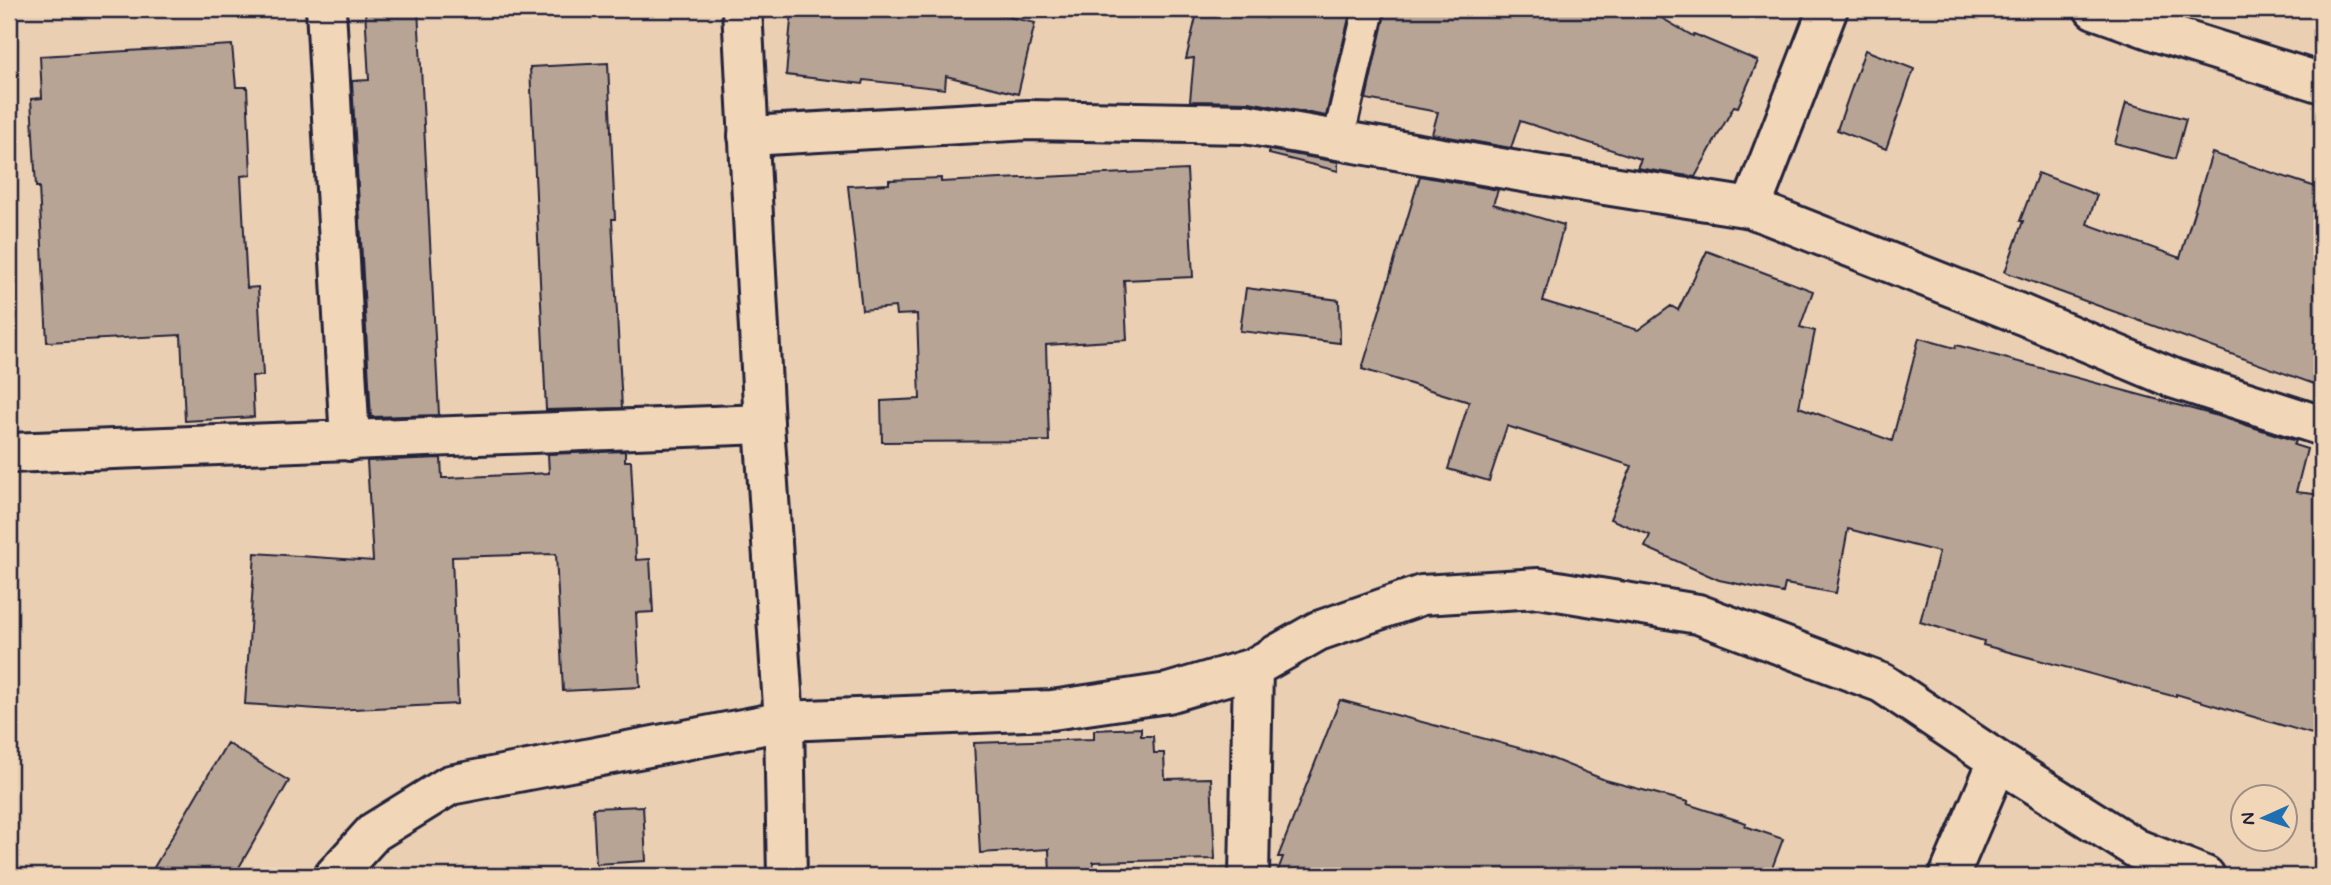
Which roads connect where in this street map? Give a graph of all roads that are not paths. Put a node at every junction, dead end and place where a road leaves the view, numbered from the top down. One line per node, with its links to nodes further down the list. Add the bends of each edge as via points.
1 (326, 9): 13 (street)
2 (742, 9): 8 (street)
3 (1369, 9): 9 (lane)
4 (1828, 9): 10 (street)
5 (2094, 9): 6 (street)
6 (2165, 21): 7 (street)
7 (2322, 83)
8 (748, 136): 9 (street, via 1028,120 1245,124); 11 (street)
9 (1338, 140): 10 (street)
10 (1751, 208): 12 (street, via 2175,379)
11 (764, 424): 13 (street); 16 (street)
12 (2322, 426)
13 (350, 441): 14 (street)
14 (9, 453)
15 (1254, 668): 16 (street, via 1168,693 1052,710); 17 (street, via 1318,631 1422,595 1539,588 1698,614 1882,683); 20 (street)
16 (784, 721): 18 (street, via 450,785 374,832); 19 (street)
17 (1998, 761): 21 (street); 22 (street, via 2137,849)
18 (334, 876)
19 (787, 876)
20 (1249, 876)
21 (1949, 876)
22 (2205, 876)

